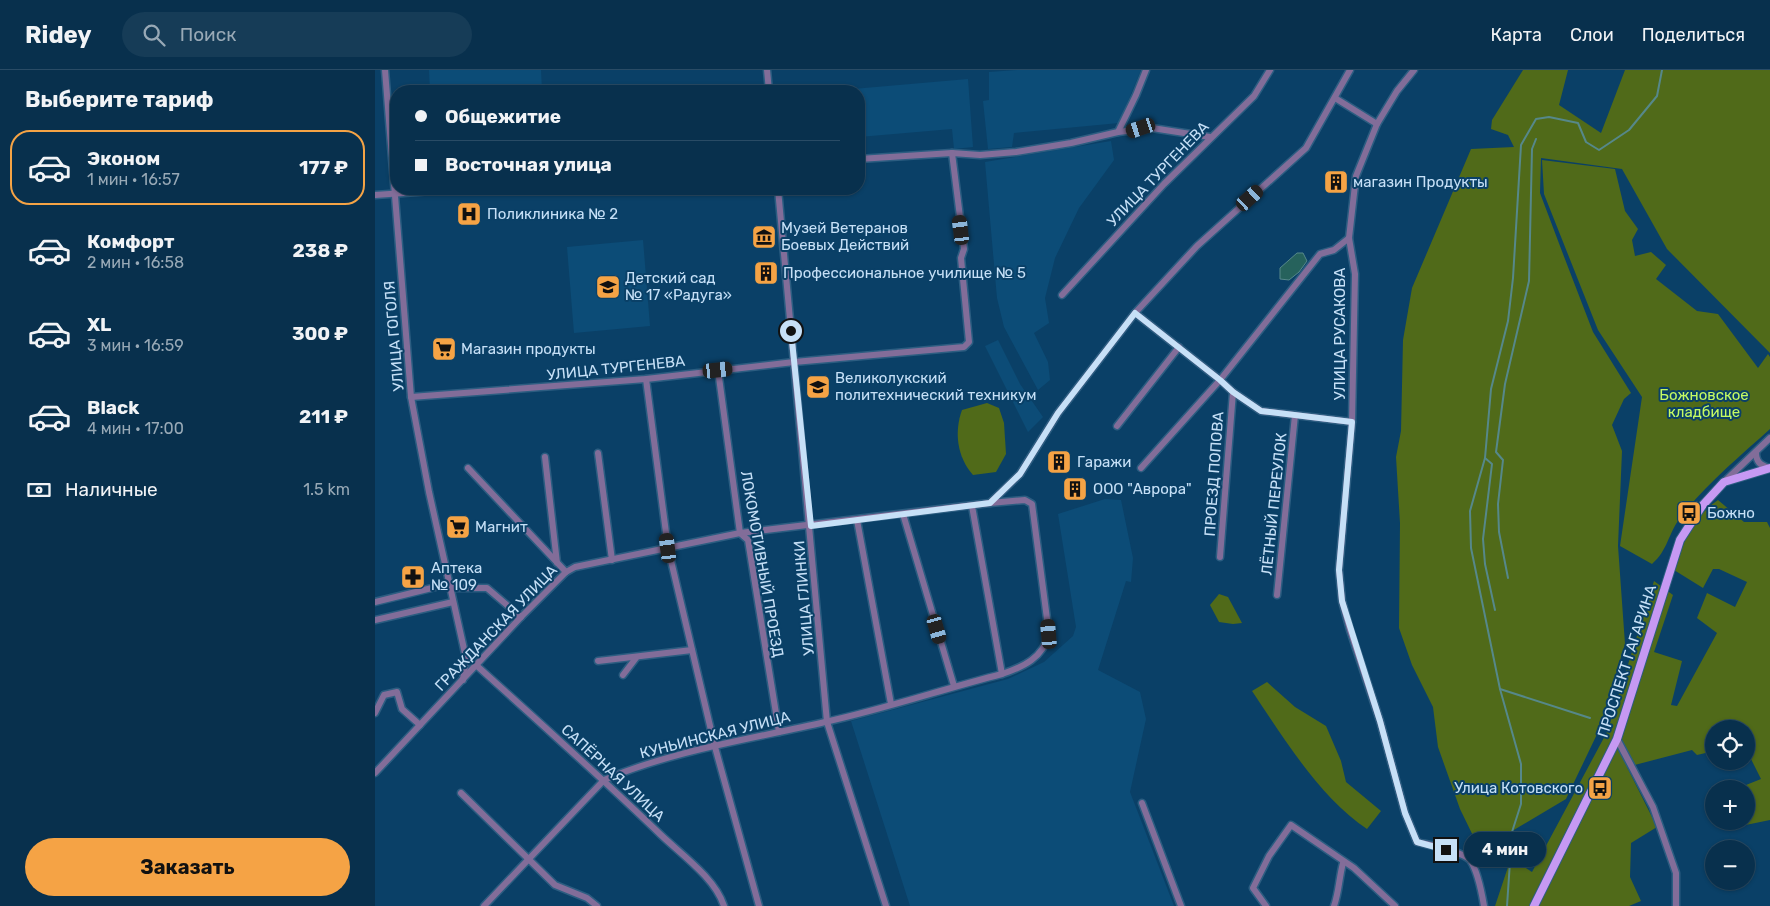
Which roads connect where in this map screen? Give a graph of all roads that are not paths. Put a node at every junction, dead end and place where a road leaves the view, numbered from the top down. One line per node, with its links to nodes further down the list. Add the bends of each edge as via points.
1 (385, 70): 10 (street, УЛИЦА ГОГОЛЯ)
2 (767, 70): 7 (street)
3 (1146, 70): 11 (street)
4 (1270, 70): 12 (street, УЛИЦА ТУРГЕНЕВА, via 1254,96)
5 (1350, 70): 8 (street)
6 (1414, 70): 9 (street, УЛИЦА РУСАКОВА)
7 (768, 85)
8 (1335, 98): 9 (street); 21 (street, via 1306,148 1197,246)
9 (1377, 124): 19 (street, УЛИЦА РУСАКОВА, via 1356,176)
10 (390, 126)
11 (1118, 132): 12 (street, via 1152,128); 13 (street, via 1016,152)
12 (1210, 137): 20 (street, УЛИЦА ТУРГЕНЕВА)
13 (952, 153): 14 (street); 23 (street, УЛИЦА ТУРГЕНЕВА, via 964,249 961,258 969,342 964,347)
14 (865, 159)
15 (390, 194): 16 (street)
16 (375, 195)
17 (396, 195): 28 (street, УЛИЦА ГОГОЛЯ)
18 (779, 195): 23 (street, УЛИЦА ГЛИНКИ)
19 (1349, 238): 26 (street, ПРОЕЗД ПОПОВА, via 1334,250 1320,254); 30 (street, УЛИЦА РУСАКОВА, via 1355,274)
20 (1062, 295)
21 (1135, 313): 22 (street); 40 (street, via 1058,413 1020,474)
22 (1179, 347): 26 (street); 31 (street)
23 (794, 362): 24 (street, УЛИЦА ТУРГЕНЕВА); 44 (street, УЛИЦА ГЛИНКИ)
24 (718, 370): 25 (street, УЛИЦА ТУРГЕНЕВА); 45 (street, ЛОКОМОТИВНЫЙ ПРОЕЗД)
25 (646, 379): 28 (street, УЛИЦА ТУРГЕНЕВА); 46 (street)
26 (1220, 380): 27 (street); 37 (street, ПРОЕЗД ПОПОВА)
27 (1233, 392): 29 (street, via 1261,411); 47 (street, ПРОЕЗД ПОПОВА)
28 (411, 397): 51 (street, УЛИЦА ГОГОЛЯ)
29 (1295, 416): 30 (street); 52 (street, ЛЁТНЫЙ ПЕРЕУЛОК)
30 (1352, 422): 88 (street, УЛИЦА РУСАКОВА, via 1339,570 1342,601 1405,813 1417,842 1461,854 1469,860)
31 (1117, 426)
32 (1770, 438): 33 (street)
33 (1756, 452): 38 (street, via 1761,466); 39 (street)
34 (598, 453): 48 (street)
35 (545, 457): 49 (street)
36 (467, 468): 49 (street)
37 (1141, 468)
38 (1770, 468): 39 (main road)
39 (1724, 482): 71 (main road, ПРОСПЕКТ ГАГАРИНА, via 1702,506 1680,540)
40 (990, 503): 41 (street, ГРАЖДАНСКАЯ УЛИЦА); 57 (street, ГРАЖДАНСКАЯ УЛИЦА, via 1025,500 1031,504 1049,634)
41 (972, 506): 42 (street, ГРАЖДАНСКАЯ УЛИЦА); 62 (street)
42 (903, 514): 43 (street, ГРАЖДАНСКАЯ УЛИЦА); 65 (street)
43 (857, 520): 44 (street, ГРАЖДАНСКАЯ УЛИЦА); 66 (street)
44 (811, 526): 45 (street, ГРАЖДАНСКАЯ УЛИЦА); 68 (street, УЛИЦА ГЛИНКИ)
45 (740, 533): 46 (street, ГРАЖДАНСКАЯ УЛИЦА); 70 (street, ЛОКОМОТИВНЫЙ ПРОЕЗД, via 748,540)
46 (668, 548): 48 (street, ГРАЖДАНСКАЯ УЛИЦА); 58 (street)
47 (1220, 557)
48 (612, 560): 50 (street, ГРАЖДАНСКАЯ УЛИЦА, via 575,567)
49 (557, 563): 50 (street)
50 (566, 572): 55 (street, ГРАЖДАНСКАЯ УЛИЦА)
51 (449, 586): 53 (street, УЛИЦА ГОГОЛЯ); 54 (street); 55 (street, via 487,588)
52 (1277, 595)
53 (452, 599): 56 (street); 64 (street, УЛИЦА ГОГОЛЯ, via 466,658)
54 (375, 602)
55 (521, 617): 61 (street, ГРАЖДАНСКАЯ УЛИЦА)
56 (375, 620)
57 (1046, 645): 62 (street, КУНЬИНСКАЯ УЛИЦА, via 1039,655 1021,667)
58 (692, 650): 59 (street); 72 (street)
59 (636, 658): 60 (street); 63 (street)
60 (598, 661)
61 (476, 665): 64 (street, ГРАЖДАНСКАЯ УЛИЦА); 74 (street, САПЁРНАЯ УЛИЦА)
62 (1002, 674): 65 (street, КУНЬИНСКАЯ УЛИЦА)
63 (623, 675)
64 (463, 681): 69 (street, ГРАЖДАНСКАЯ УЛИЦА)
65 (954, 686): 66 (street, КУНЬИНСКАЯ УЛИЦА)
66 (891, 704): 68 (street, КУНЬИНСКАЯ УЛИЦА)
67 (375, 713): 69 (street, via 383,695 397,692 402,709)
68 (827, 722): 70 (street, КУНЬИНСКАЯ УЛИЦА); 83 (street, УЛИЦА ГЛИНКИ)
69 (421, 725): 73 (street, ГРАЖДАНСКАЯ УЛИЦА)
70 (779, 732): 72 (street, КУНЬИНСКАЯ УЛИЦА)
71 (1617, 739): 89 (main road, ПРОСПЕКТ ГАГАРИНА); 90 (street, via 1653,807 1676,873)
72 (715, 747): 74 (street, КУНЬИНСКАЯ УЛИЦА, via 627,770); 82 (street)
73 (375, 773)
74 (604, 780): 77 (street, КУНЬИНСКАЯ УЛИЦА); 81 (street, САПЁРНАЯ УЛИЦА, via 706,878)
75 (461, 793): 77 (street)
76 (1142, 803): 84 (street)
77 (529, 860): 79 (street, КУНЬИНСКАЯ УЛИЦА); 80 (street, via 555,885 587,898)
78 (1343, 863): 85 (street, via 1291,825 1269,856 1253,888); 86 (street, via 1339,893); 87 (street, via 1354,868)
79 (484, 906)
80 (597, 906)
81 (724, 906)
82 (759, 906)
83 (886, 906)
84 (1181, 906)
85 (1266, 906)
86 (1333, 906)
87 (1395, 906)
88 (1484, 906)
89 (1534, 906)
90 (1676, 906)

